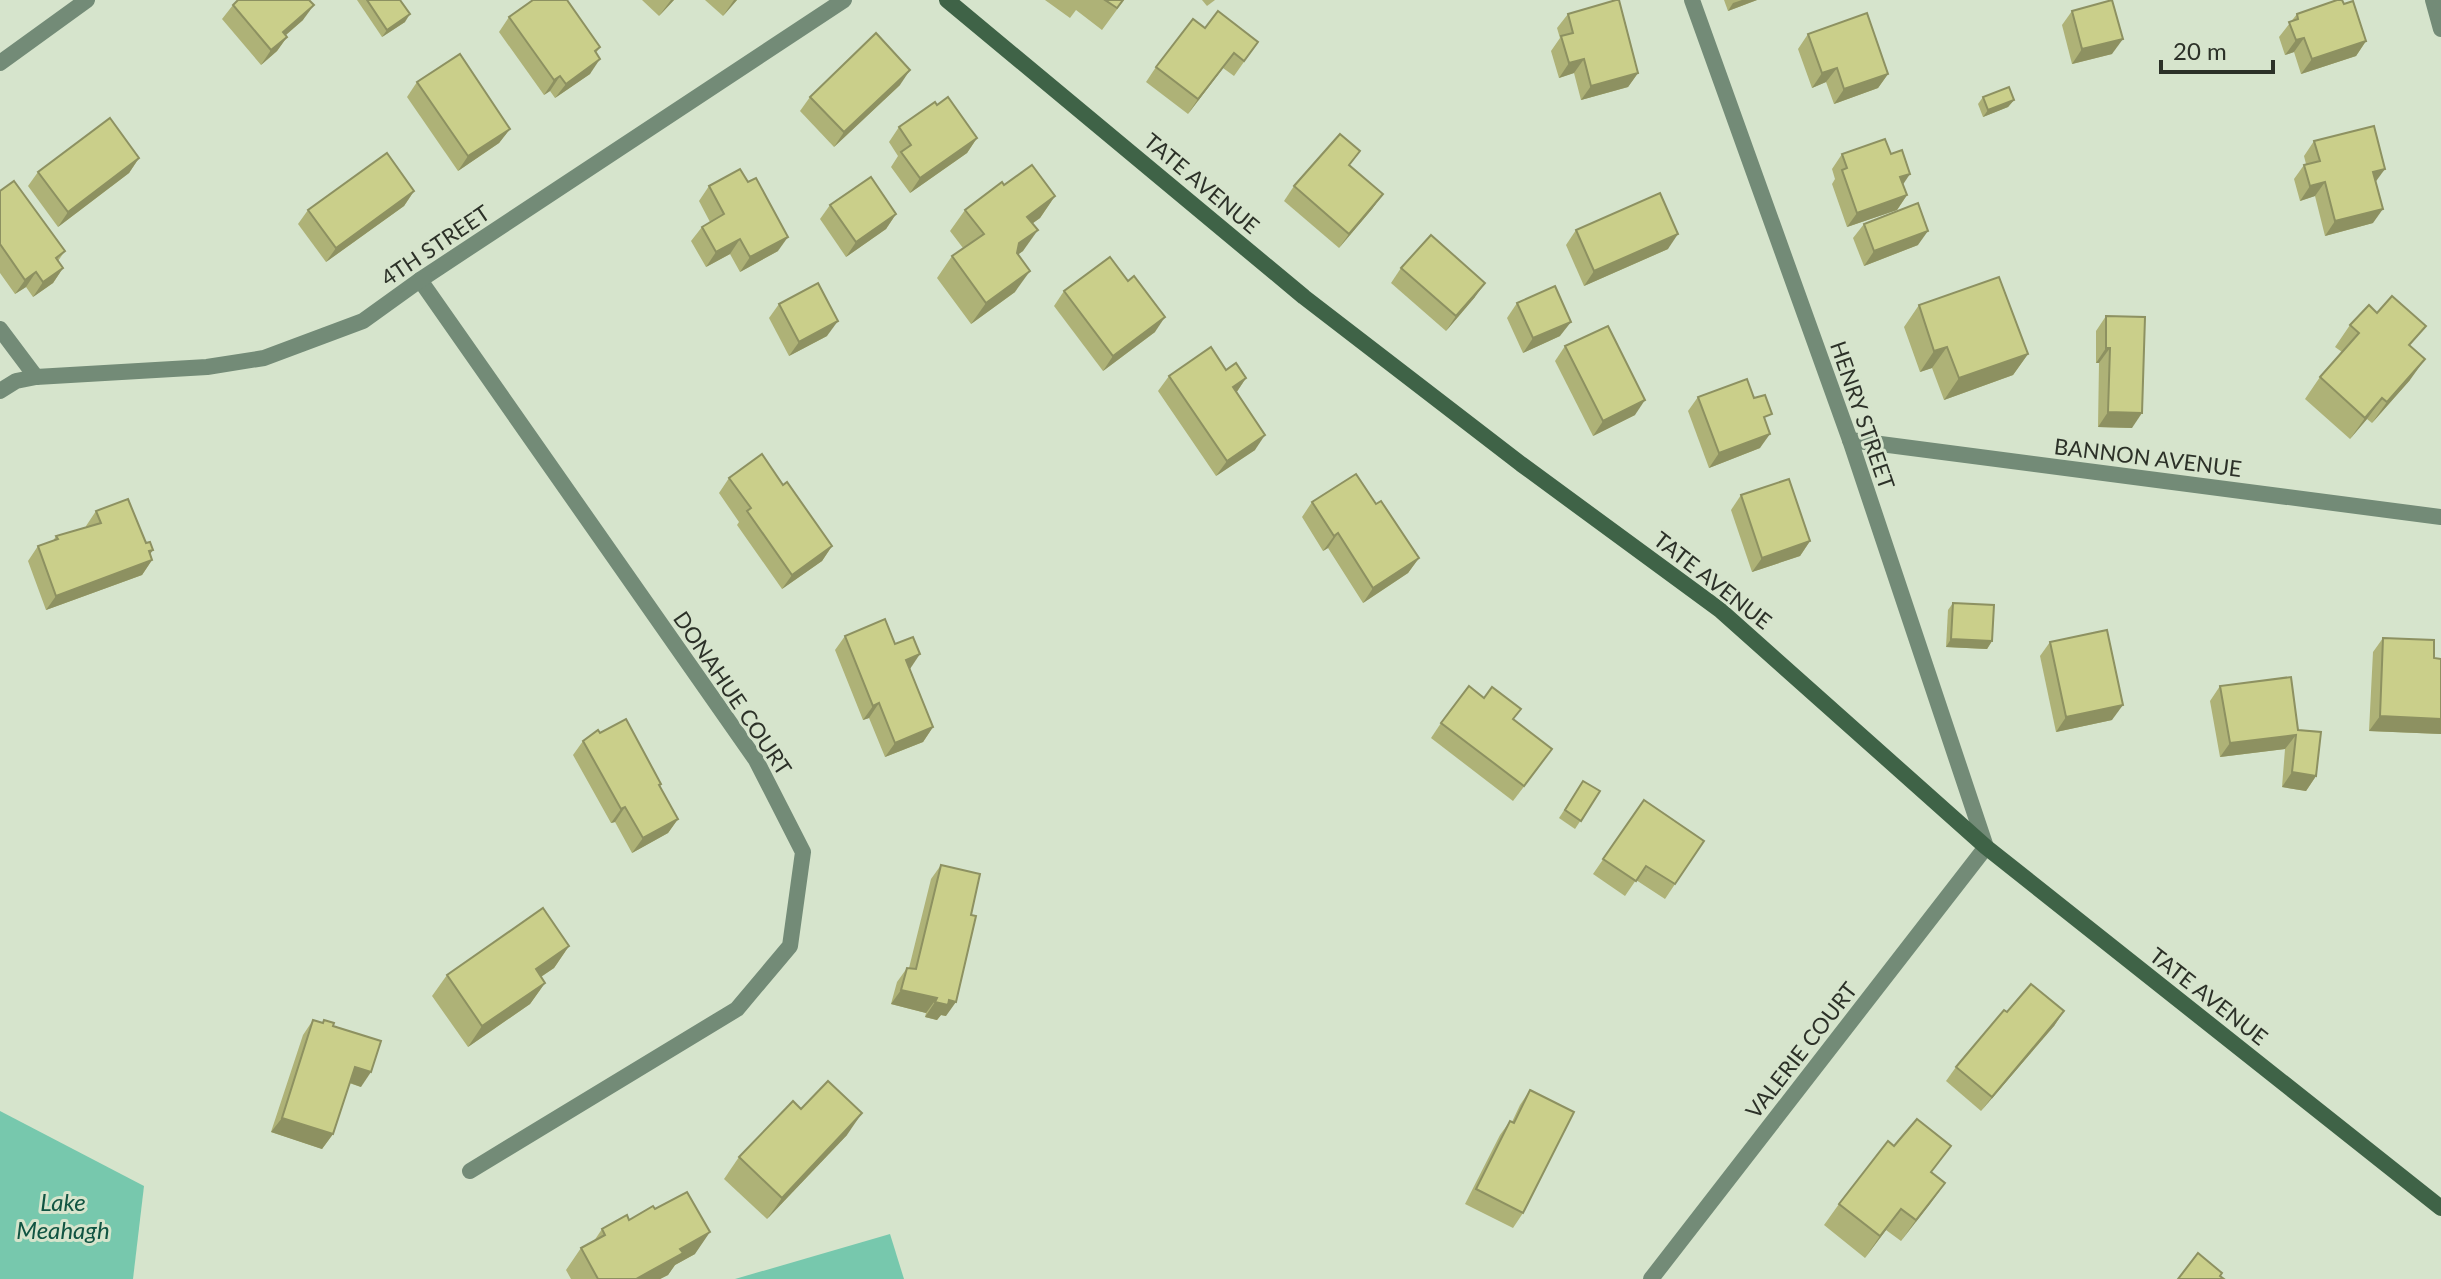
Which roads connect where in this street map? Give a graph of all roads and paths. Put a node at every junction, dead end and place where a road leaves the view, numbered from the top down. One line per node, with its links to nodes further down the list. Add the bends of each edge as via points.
1 (87, 0): 7 (street)
2 (844, 0): 8 (street, 4TH STREET)
3 (947, 0): 14 (street, TATE AVENUE, via 1304,297 1720,610)
4 (1692, 0): 12 (street, HENRY STREET)
5 (2433, 0): 6 (street)
6 (2441, 29)
7 (0, 63)
8 (420, 280): 10 (street, 4TH STREET, via 363,321 264,358 207,367); 15 (street, DONAHUE COURT, via 756,760 803,852 790,946 737,1009)
9 (0, 329): 10 (street)
10 (36, 377): 11 (street, 4TH STREET)
11 (0, 391)
12 (1850, 440): 13 (street, BANNON AVENUE); 14 (street, HENRY STREET)
13 (2441, 517)
14 (1986, 847): 16 (street, TATE AVENUE); 17 (street, VALERIE COURT)
15 (470, 1171)
16 (2441, 1208)
17 (1651, 1279)

